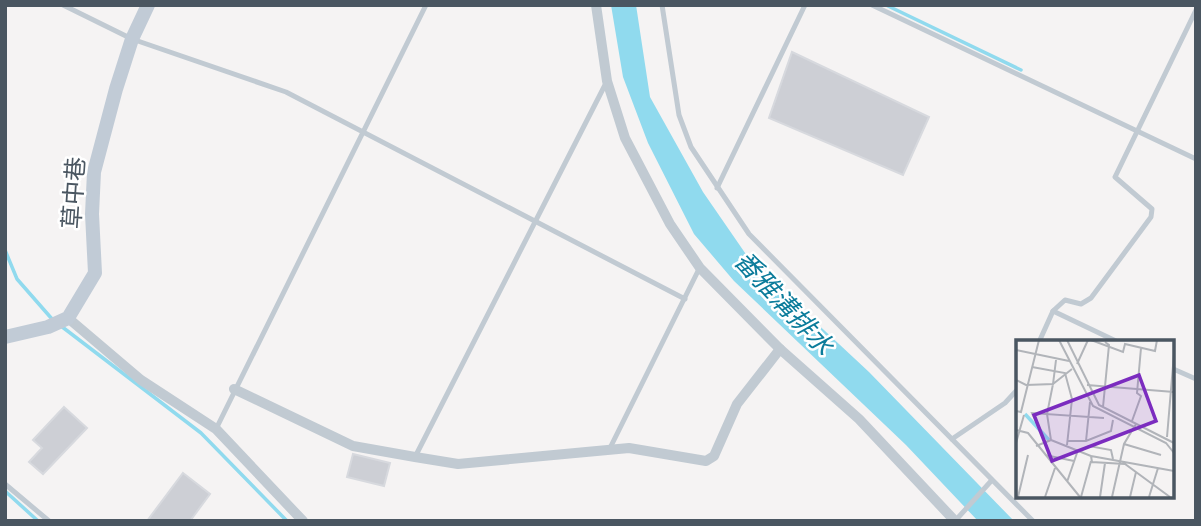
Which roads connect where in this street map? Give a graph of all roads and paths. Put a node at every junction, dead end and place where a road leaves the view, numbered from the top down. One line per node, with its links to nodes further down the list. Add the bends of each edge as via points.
1 (63, 5): 9 (lane)
2 (148, 5): 9 (street, 草中巷)
3 (426, 5): 12 (lane)
4 (596, 5): 10 (street)
5 (662, 5): 14 (lane, via 678,115)
6 (805, 5): 14 (lane)
7 (872, 5): 11 (lane)
8 (1196, 10): 11 (lane)
9 (132, 39): 12 (lane, via 286,92); 19 (street, 草中巷, via 94,172 95,272)
10 (607, 81): 15 (lane); 16 (street, via 641,172)
11 (1138, 131): 13 (lane); 18 (lane, via 1115,177 1152,209 1151,217 1091,298 1081,304 1065,300)
12 (366, 132): 15 (lane); 26 (lane)
13 (1196, 159)
14 (717, 188): 29 (lane, via 780,268)
15 (535, 221): 17 (lane); 31 (lane)
16 (700, 268): 17 (lane); 23 (street)
17 (685, 299): 30 (lane)
18 (1053, 311): 21 (lane); 22 (lane)
19 (59, 322): 20 (street); 28 (street)
20 (5, 337)
21 (1041, 340)
22 (1114, 340)
23 (780, 349): 30 (street, via 737,404 714,456 706,461 629,448); 36 (street, via 859,419)
24 (1173, 369): 25 (lane)
25 (1196, 379)
26 (234, 389): 28 (lane); 31 (street, via 353,446)
27 (1016, 391): 29 (lane)
28 (216, 429): 34 (street)
29 (952, 439): 32 (lane)
30 (609, 451): 31 (street, via 458,464)
31 (415, 457)
32 (992, 480): 36 (lane); 37 (lane)
33 (5, 484): 35 (lane)
34 (300, 520)
35 (49, 521)
36 (955, 521)
37 (1033, 521)

